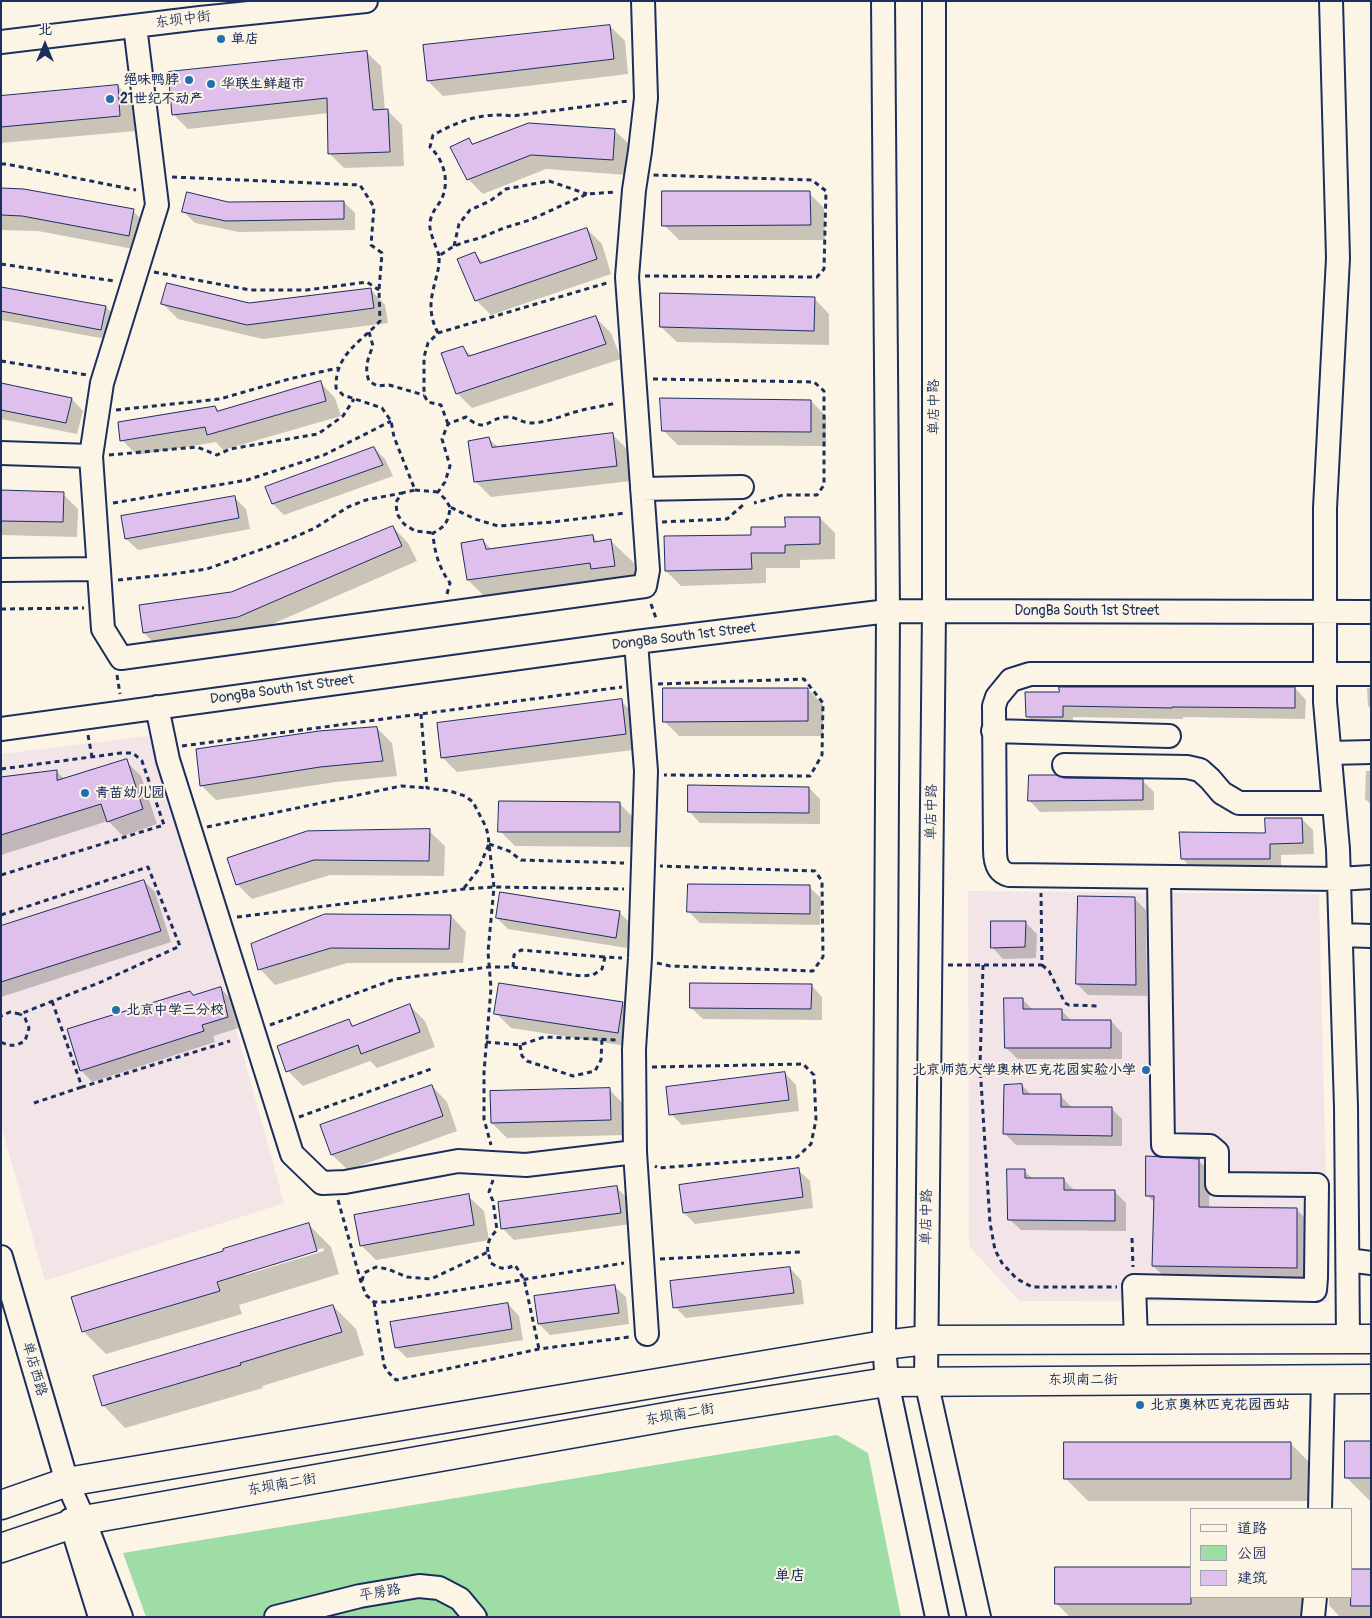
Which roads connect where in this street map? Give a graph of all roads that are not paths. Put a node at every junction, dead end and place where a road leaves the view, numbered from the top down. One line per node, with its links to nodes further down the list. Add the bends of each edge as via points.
1 (366, 1): 6 (street, 东坝中街)
2 (643, 1): 12 (street, via 646,98 627,277)
3 (883, 1): 15 (street)
4 (934, 1): 16 (street, 单店中路)
5 (1331, 1): 17 (street, via 1338,258 1325,508)
6 (281, 6): 7 (street, 东坝中街)
7 (135, 26): 8 (street, 东坝中街); 10 (street, via 157,205 103,378)
8 (1, 42)
9 (1, 453): 10 (street)
10 (91, 456): 14 (street)
11 (742, 487): 12 (street)
12 (643, 508): 14 (street, via 648,570 645,586 120,658 103,629)
13 (1, 570): 14 (street)
14 (100, 575)
15 (888, 611): 16 (street, DongBa South 1st Street); 19 (street, DongBa South 1st Street); 45 (street)
16 (934, 611): 17 (street, DongBa South 1st Street); 43 (street, 单店中路)
17 (1325, 612): 18 (street, DongBa South 1st Street); 20 (street)
18 (1371, 612)
19 (636, 642): 22 (street, DongBa South 1st Street); 35 (street, via 646,772 634,1067)
20 (1325, 674): 21 (street); 24 (street, via 1030,674 1012,680 997,697); 26 (street)
21 (1371, 674)
22 (156, 707): 23 (street, DongBa South 1st Street); 35 (street, via 191,831 292,1154 322,1183 345,1182 458,1161 526,1165)
23 (1, 729)
24 (993, 731): 25 (street); 30 (street, via 995,850 997,866 1002,873 1009,876)
25 (1170, 736)
26 (1330, 752): 27 (street); 29 (street)
27 (1371, 752)
28 (1064, 765): 29 (street, via 1187,767 1200,770 1222,792 1239,803)
29 (1334, 802): 32 (street)
30 (1159, 877): 32 (street); 39 (street, via 1163,1145 1210,1146 1217,1152 1217,1184 1317,1185)
31 (1371, 877): 32 (street)
32 (1339, 879): 33 (street)
33 (1341, 936): 34 (street); 37 (street)
34 (1371, 936)
35 (635, 1152): 41 (street)
36 (1, 1257): 50 (street, 单店西路)
37 (1348, 1260): 38 (street); 40 (street)
38 (1371, 1264)
39 (1315, 1290): 40 (street, via 1329,1290); 44 (street, via 1134,1286)
40 (1348, 1300): 42 (street)
41 (647, 1334)
42 (1360, 1339): 44 (main road)
43 (926, 1340): 44 (main road); 45 (main road); 48 (street, 单店中路)
44 (1136, 1340)
45 (884, 1344): 49 (street); 50 (main road)
46 (1323, 1379): 47 (main road, 东坝南二街); 48 (main road, 东坝南二街); 52 (street)
47 (1371, 1379)
48 (926, 1381): 49 (main road, 东坝南二街); 61 (street, 单店中路)
49 (887, 1382): 53 (main road, 东坝南二街, via 683,1414); 60 (street)
50 (67, 1482): 51 (main road); 53 (street, 单店西路)
51 (1, 1505)
52 (1320, 1508)
53 (78, 1522): 54 (main road, 东坝南二街); 56 (street, 单店西路); 57 (street, 单店西路)
54 (1, 1548)
55 (1315, 1598): 62 (street)
56 (100, 1617)
57 (121, 1617)
58 (276, 1617): 59 (street, 平房路, via 360,1596 419,1586 439,1588 460,1599)
59 (475, 1617)
60 (937, 1617)
61 (979, 1617)
62 (1313, 1617)

